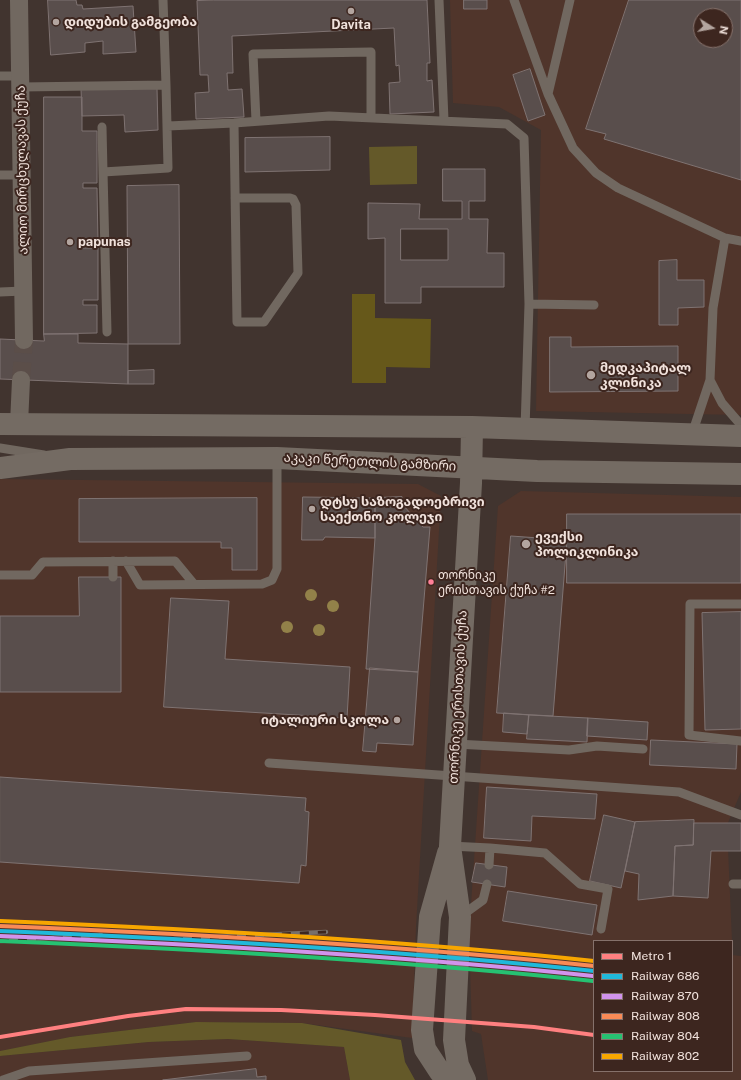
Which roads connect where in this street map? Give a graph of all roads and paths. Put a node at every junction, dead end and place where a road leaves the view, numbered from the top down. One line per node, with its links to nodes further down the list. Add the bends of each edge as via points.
1 (19, 0): 7 (street, ალიო მირცხულავას ქუჩა)
2 (163, 0): 8 (lane)
3 (439, 0): 11 (lane)
4 (514, 0): 9 (lane)
5 (570, 0): 9 (lane)
6 (0, 76): 7 (lane)
7 (20, 81): 8 (lane); 18 (street, ალიო მირცხულავას ქუჩა)
8 (166, 85): 14 (lane)
9 (548, 94): 20 (lane, via 573,148 596,173 618,188)
10 (371, 117): 11 (lane); 12 (lane, via 329,116); 12 (lane, via 371,52 253,54)
11 (444, 120): 24 (lane, via 507,124 524,138)
12 (256, 121): 13 (lane)
13 (234, 123): 14 (lane); 19 (lane)
14 (168, 126): 16 (lane, via 168,168)
15 (102, 127): 16 (lane)
16 (103, 172): 26 (lane)
17 (0, 175): 18 (lane)
18 (22, 175): 22 (street, ალიო მირცხულავას ქუჩა)
19 (235, 198): 19 (lane, via 237,322 264,322 298,273 296,205 290,198)
20 (725, 238): 21 (lane); 29 (lane, via 713,308)
21 (741, 241)
22 (23, 291): 23 (lane); 27 (street, ალიო მირცხულავას ქუჩა)
23 (0, 292)
24 (529, 304): 25 (lane); 33 (lane)
25 (594, 305)
26 (107, 332)
27 (24, 340)
28 (21, 380): 30 (street)
29 (710, 380): 31 (lane, via 722,403); 34 (lane)
30 (9, 424): 32 (main road)
31 (741, 425)
32 (472, 427): 33 (main road); 39 (main road, თორნიკე ერისთავის ქუჩა)
33 (525, 429): 34 (main road)
34 (692, 434): 35 (main road)
35 (741, 436)
36 (0, 448): 38 (lane)
37 (277, 458): 38 (main road, აკაკი წერეთლის გამზირი); 39 (main road, აკაკი წერეთლის გამზირი); 46 (lane, via 277,569 272,580 262,584)
38 (70, 459): 40 (main road, აკაკი წერეთლის გამზირი)
39 (471, 467): 41 (main road, აკაკი წერეთლის გამზირი, via 537,471); 49 (main road, თორნიკე ერისთავის ქუჩა)
40 (0, 468)
41 (741, 474)
42 (113, 561): 43 (lane); 44 (lane, via 43,562 32,575); 45 (lane)
43 (126, 561): 46 (lane, via 175,561); 46 (lane, via 140,585)
44 (0, 576)
45 (113, 577)
46 (194, 584)
47 (741, 604): 48 (lane, via 690,604 689,735)
48 (741, 741)
49 (456, 744): 50 (lane, via 570,750 597,746); 52 (main road, თორნიკე ერისთავის ქუჩა)
50 (643, 749)
51 (269, 763): 52 (lane)
52 (454, 777): 53 (lane, via 679,792); 54 (main road, თორნიკე ერისთავის ქუჩა)
53 (741, 815)
54 (450, 846): 55 (lane); 58 (main road, თორნიკე ერისთავის ქუჩა); 62 (main road, თორნიკე ერისთავის ქუჩა, via 430,917 422,1030 425,1049 440,1072)
55 (490, 848): 56 (lane); 59 (lane, via 545,852 580,884 608,889)
56 (489, 865)
57 (486, 884): 58 (lane, via 483,900)
58 (460, 917): 63 (main road, თორნიკე ერისთავის ქუჩა, via 454,1040 458,1065)
59 (601, 929)
60 (247, 1056): 61 (lane, via 29,1071)
61 (3, 1080)
62 (452, 1080)
63 (466, 1080)

